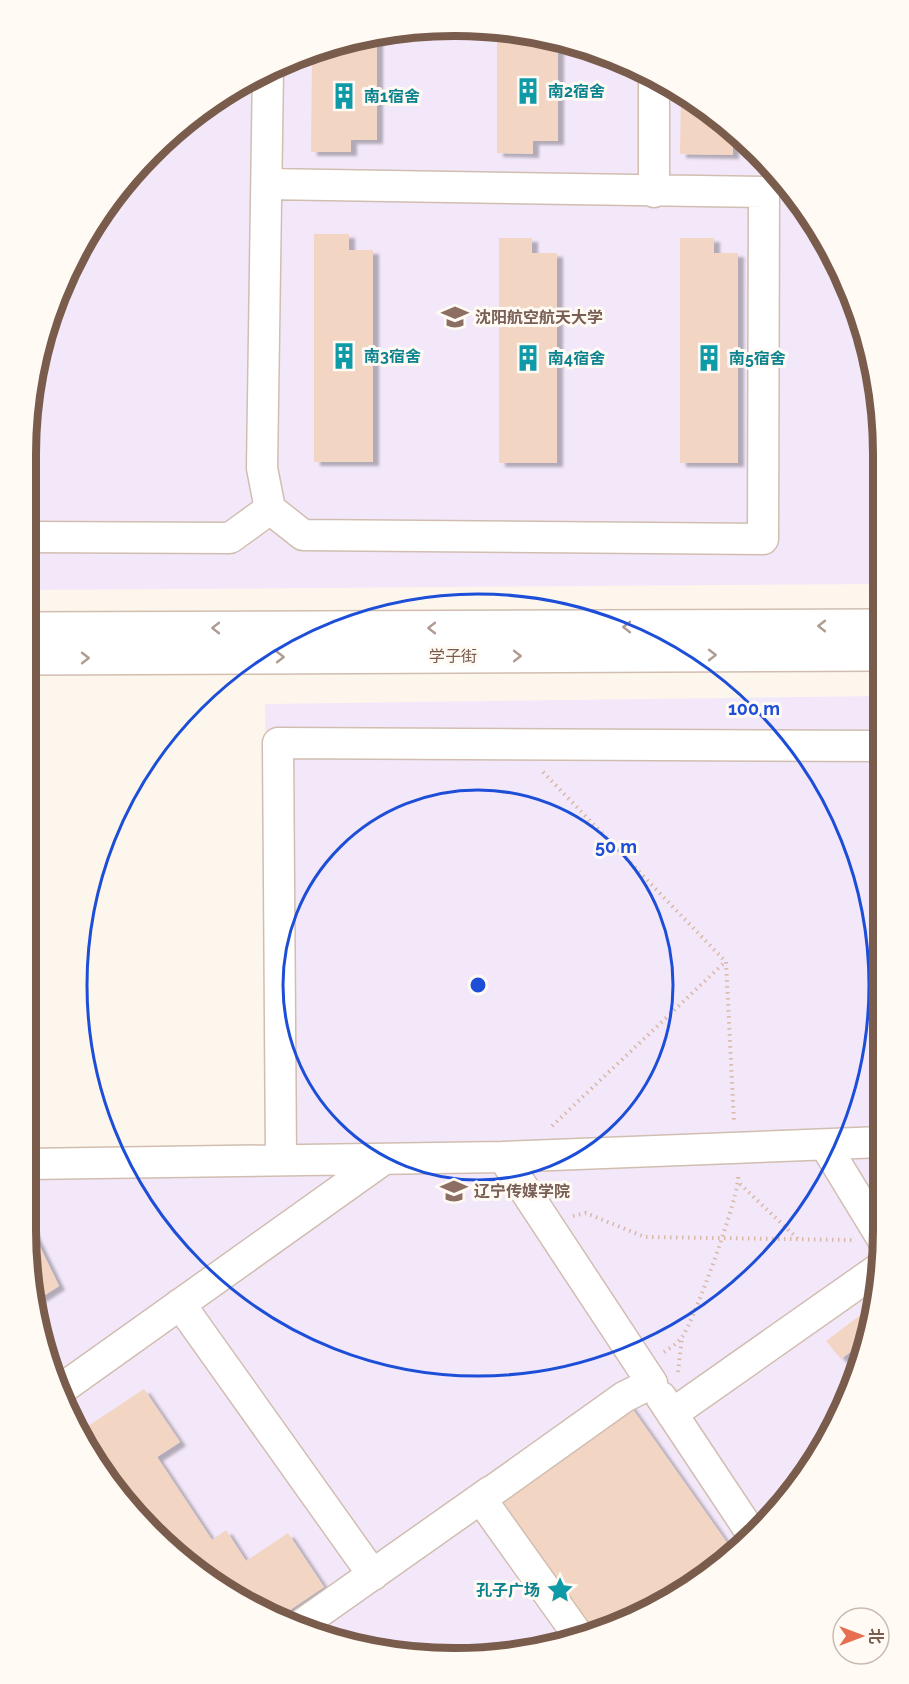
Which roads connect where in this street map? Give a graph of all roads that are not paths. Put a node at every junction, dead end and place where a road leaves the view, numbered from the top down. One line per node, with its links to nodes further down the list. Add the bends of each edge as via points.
1 (268, 80): 3 (street)
2 (654, 87): 4 (street)
3 (267, 184): 4 (street); 5 (street, via 262,468)
4 (654, 192): 5 (street, via 764,192 763,539 303,535)
5 (270, 509): 6 (street, via 230,538)
6 (36, 537)
7 (873, 626): 8 (street, 学子街, one-way to 8)
8 (36, 629)
9 (873, 654): 10 (street, 学子街, one-way to 9)
10 (36, 658)
11 (873, 746): 16 (street, via 278,743)
12 (873, 1142): 13 (street)
13 (825, 1145): 14 (street); 18 (street)
14 (511, 1157): 15 (street); 21 (street, via 545,1221)
15 (384, 1159): 16 (street); 20 (street)
16 (281, 1160): 17 (street)
17 (36, 1164)
18 (872, 1240)
19 (870, 1275): 23 (street)
20 (180, 1304): 22 (street); 26 (street)
21 (647, 1376): 23 (street); 24 (street, via 624,1397)
22 (66, 1386)
23 (672, 1414): 25 (street)
24 (492, 1491): 26 (street); 28 (street, via 481,1499)
25 (748, 1527)
26 (373, 1575): 27 (street)
27 (307, 1621)
28 (575, 1630)

